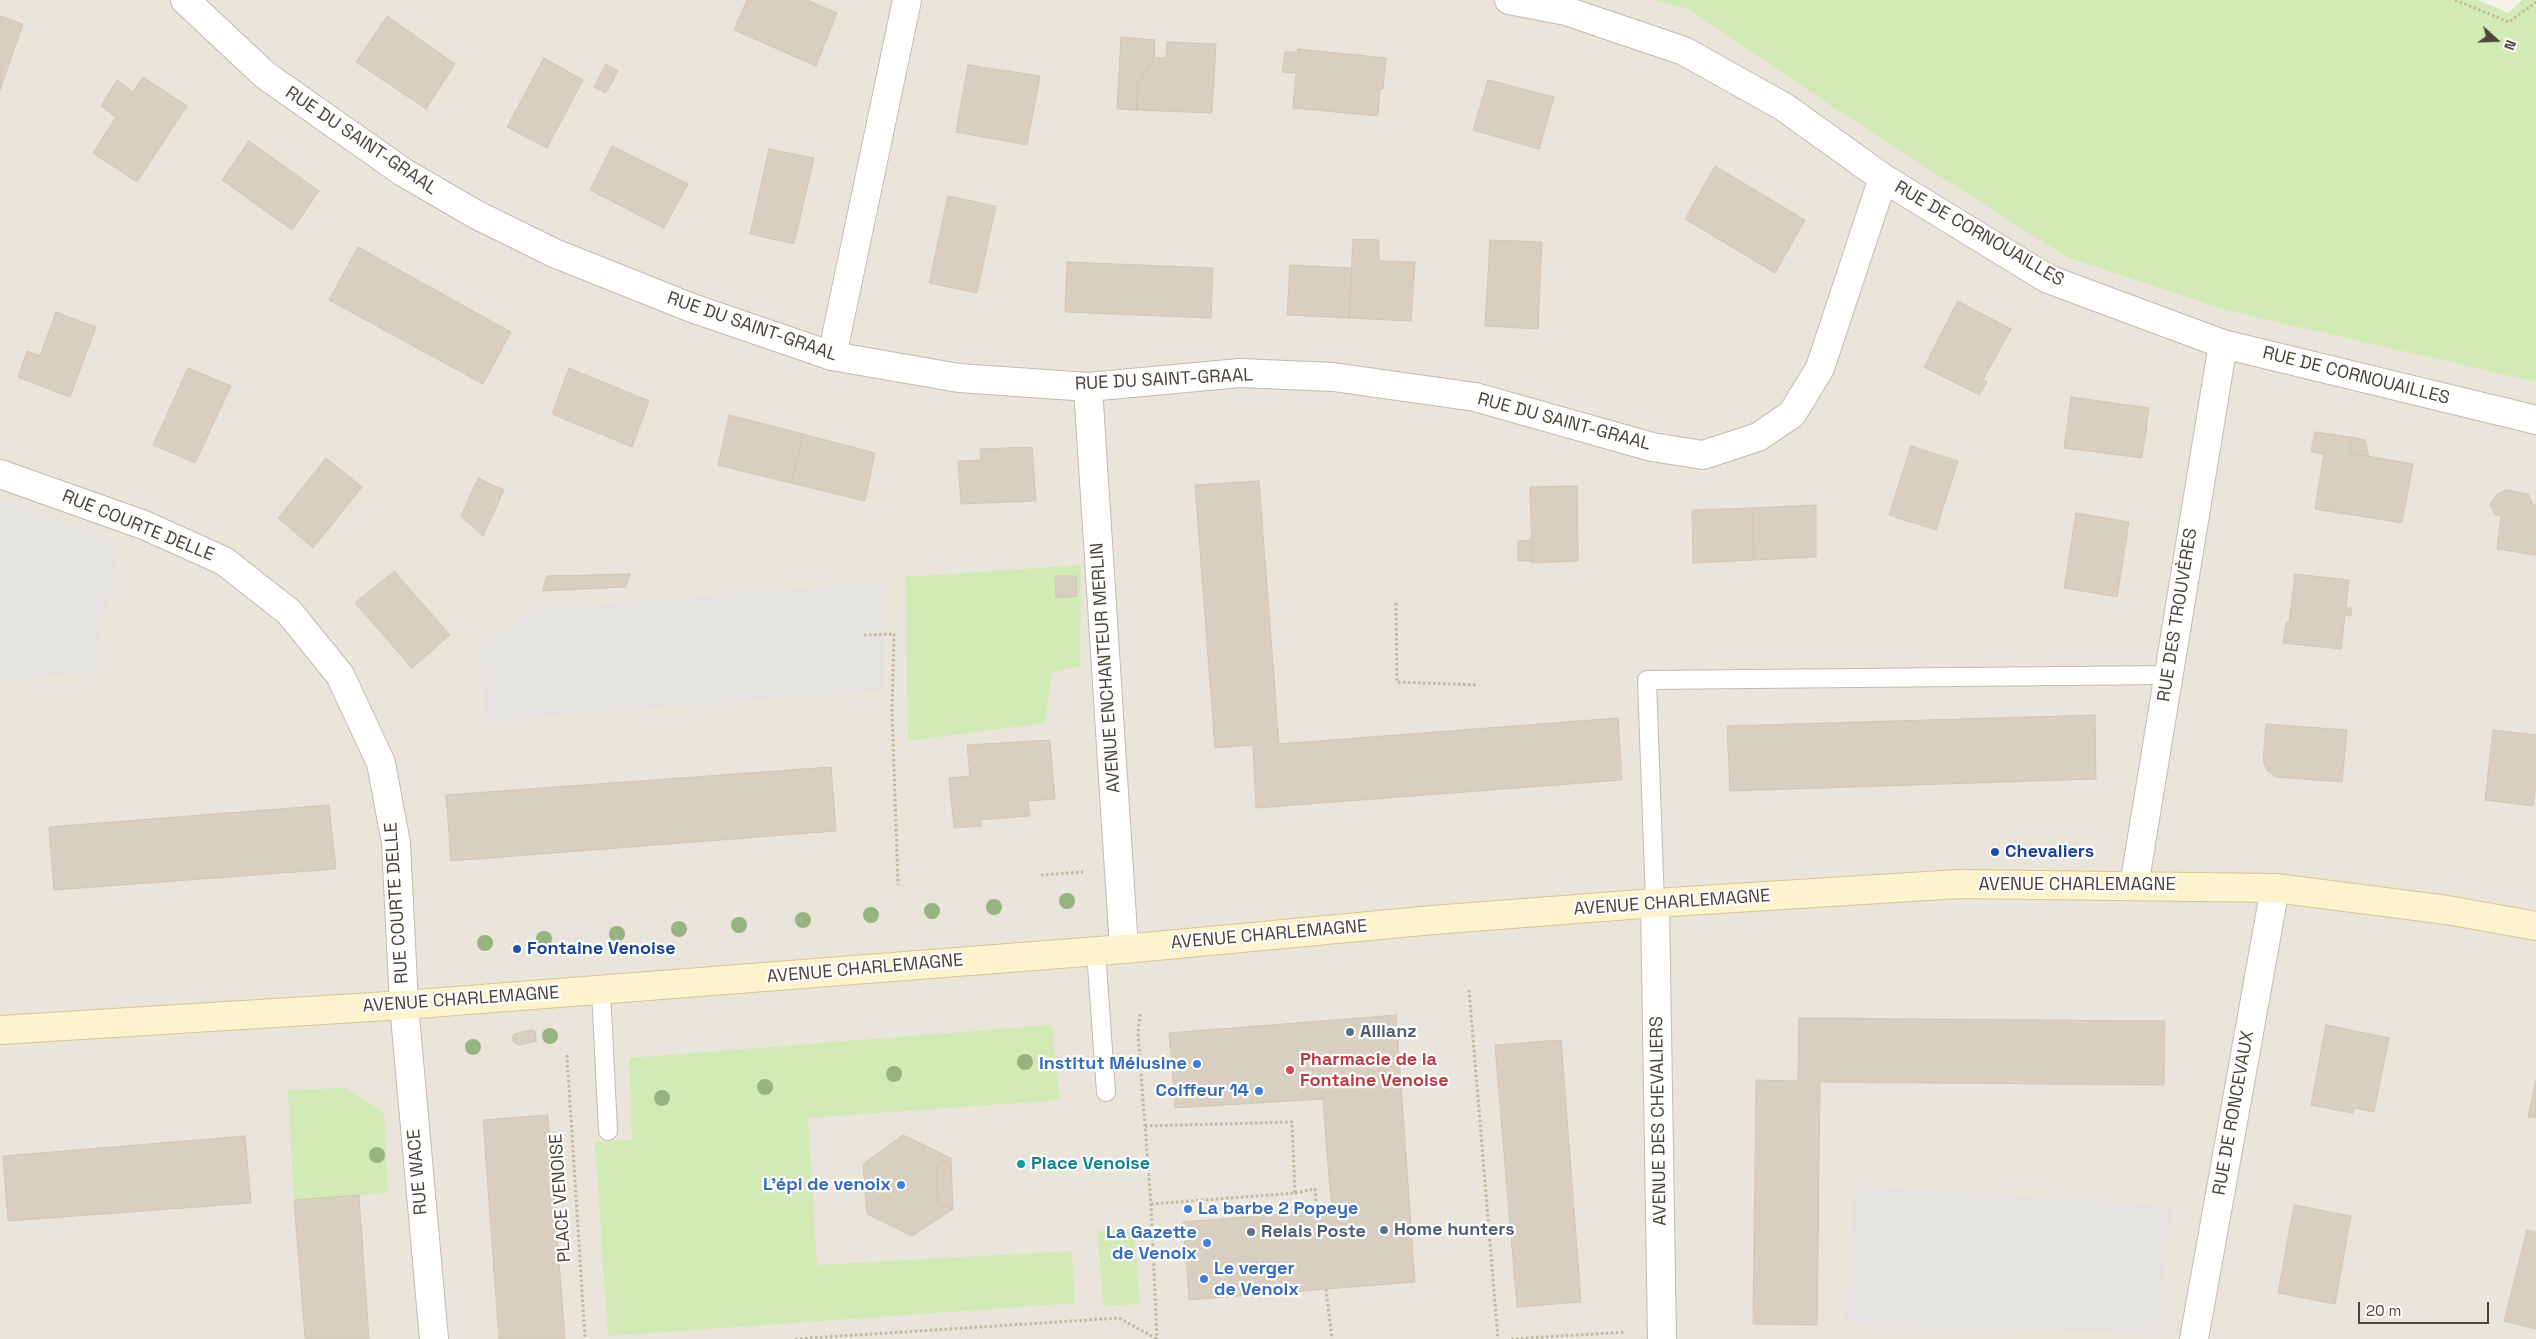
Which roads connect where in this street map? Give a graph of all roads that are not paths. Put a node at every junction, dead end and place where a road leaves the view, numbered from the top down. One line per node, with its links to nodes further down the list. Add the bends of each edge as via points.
1 (185, 0): 6 (street, RUE DU SAINT-GRAAL, via 265,75 402,172 475,214 554,254 692,308)
2 (907, 0): 6 (street)
3 (1509, 0): 4 (street, RUE DE CORNOUAILLES, via 1566,11 1684,52 1784,107)
4 (1882, 178): 5 (street, RUE DE CORNOUAILLES, via 2048,279); 7 (street, RUE DU SAINT-GRAAL, via 1820,368 1792,414 1758,437 1703,455 1652,447 1475,397 1333,377 1240,373)
5 (2223, 344): 8 (street, RUE DE CORNOUAILLES); 10 (street, RUE DES TROUVÈRES)
6 (832, 356): 7 (street, RUE DU SAINT-GRAAL, via 959,378)
7 (1088, 387): 15 (street, AVENUE ENCHANTEUR MERLIN)
8 (2536, 420)
9 (0, 474): 18 (street, RUE COURTE DELLE, via 144,525 224,561 288,612 340,675 382,763 396,843)
10 (2168, 675): 11 (street, RUE DES TROUVÈRES); 13 (lane, via 1647,680)
11 (2134, 886): 12 (street, AVENUE CHARLEMAGNE); 13 (street, AVENUE CHARLEMAGNE, via 1959,884)
12 (2274, 888): 14 (street, AVENUE CHARLEMAGNE, via 2447,910); 24 (street, RUE DE RONCEVAUX)
13 (1655, 903): 15 (street, AVENUE CHARLEMAGNE); 23 (street, AVENUE DES CHEVALIERS)
14 (2536, 926)
15 (1124, 949): 16 (street, AVENUE CHARLEMAGNE)
16 (1096, 951): 17 (street, AVENUE CHARLEMAGNE); 20 (lane)
17 (601, 990): 18 (street, AVENUE CHARLEMAGNE); 21 (lane)
18 (404, 1005): 19 (street, AVENUE CHARLEMAGNE); 22 (street, RUE WACE)
19 (0, 1030)
20 (1106, 1092)
21 (608, 1131)
22 (434, 1339)
23 (1662, 1339)
24 (2194, 1339)

